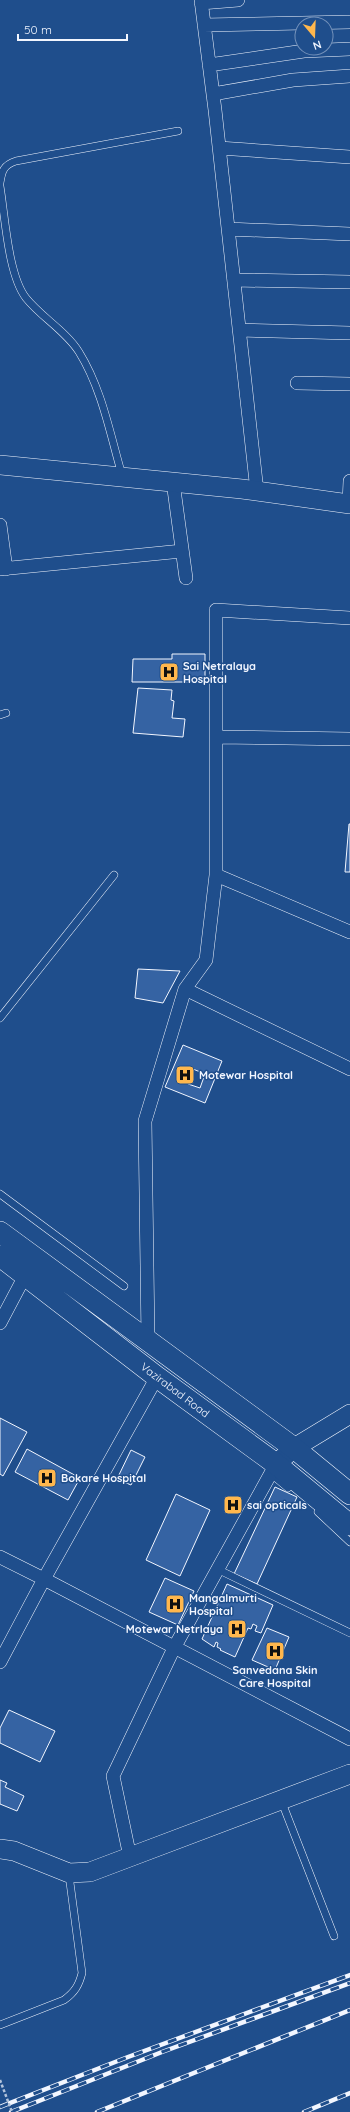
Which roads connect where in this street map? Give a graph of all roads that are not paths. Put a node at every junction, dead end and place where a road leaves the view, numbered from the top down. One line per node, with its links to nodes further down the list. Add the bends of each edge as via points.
1 (238, 0): 2 (street)
2 (201, 2): 4 (street)
3 (350, 22): 4 (street)
4 (204, 25): 6 (street)
5 (350, 49): 6 (street, via 304,51)
6 (209, 65): 8 (street)
7 (350, 76): 8 (street, via 293,80)
8 (213, 94): 10 (street)
9 (178, 131): 12 (lane, via 16,161 7,164 2,170)
10 (219, 148): 11 (street); 14 (street)
11 (350, 157)
12 (0, 182)
13 (0, 186): 23 (lane, via 12,265 20,287 26,298 78,350 87,366 94,380)
14 (228, 229): 15 (street); 16 (street)
15 (350, 234)
16 (234, 280): 17 (street); 18 (street)
17 (350, 282)
18 (239, 330): 19 (street); 26 (street)
19 (350, 333)
20 (297, 383): 21 (street)
21 (350, 384)
22 (0, 464): 23 (street)
23 (123, 477): 25 (street)
24 (350, 481): 27 (street)
25 (173, 482): 26 (street); 29 (street)
26 (257, 492): 27 (street)
27 (350, 504)
28 (0, 526): 30 (street)
29 (182, 551): 30 (street); 31 (street)
30 (3, 569)
31 (186, 578)
32 (350, 618): 33 (street, via 216,610)
33 (216, 737): 34 (street); 36 (street)
34 (350, 739)
35 (114, 875): 39 (lane)
36 (216, 875): 37 (street); 38 (street, via 206,960)
37 (350, 932)
38 (186, 989): 40 (street); 47 (street, via 145,1121)
39 (0, 1018)
40 (350, 1069)
41 (0, 1194): 45 (lane)
42 (0, 1232): 44 (main road, Vazirabad Road)
43 (0, 1256): 44 (main road, Vazirabad Road)
44 (31, 1266): 46 (street); 47 (main road, Vazirabad Road); 48 (main road, Vazirabad Road)
45 (124, 1286)
46 (0, 1323)
47 (148, 1339): 49 (main road, Vazirabad Road)
48 (157, 1377): 51 (main road, Vazirabad Road); 61 (street)
49 (226, 1398): 51 (main road); 52 (main road, Vazirabad Road)
50 (350, 1414): 52 (street)
51 (212, 1418): 53 (main road, Vazirabad Road)
52 (294, 1448): 53 (street); 55 (main road, Vazirabad Road)
53 (273, 1469): 54 (lane); 57 (main road, Vazirabad Road); 60 (street)
54 (295, 1493)
55 (350, 1494)
56 (313, 1508): 58 (lane)
57 (350, 1524)
58 (350, 1542)
59 (0, 1557): 61 (street)
60 (218, 1569): 62 (lane); 63 (street)
61 (44, 1579): 63 (street); 64 (street)
62 (350, 1633)
63 (174, 1648): 65 (street); 69 (street, via 113,1776)
64 (0, 1662)
65 (350, 1739)
66 (350, 1774): 67 (street)
67 (280, 1800): 69 (street); 71 (lane)
68 (0, 1849): 70 (street, via 14,1851)
69 (130, 1857): 70 (street, via 90,1872)
70 (69, 1873): 72 (lane, via 82,1973 79,1985 64,2000)
71 (334, 1936)
72 (0, 2025)

